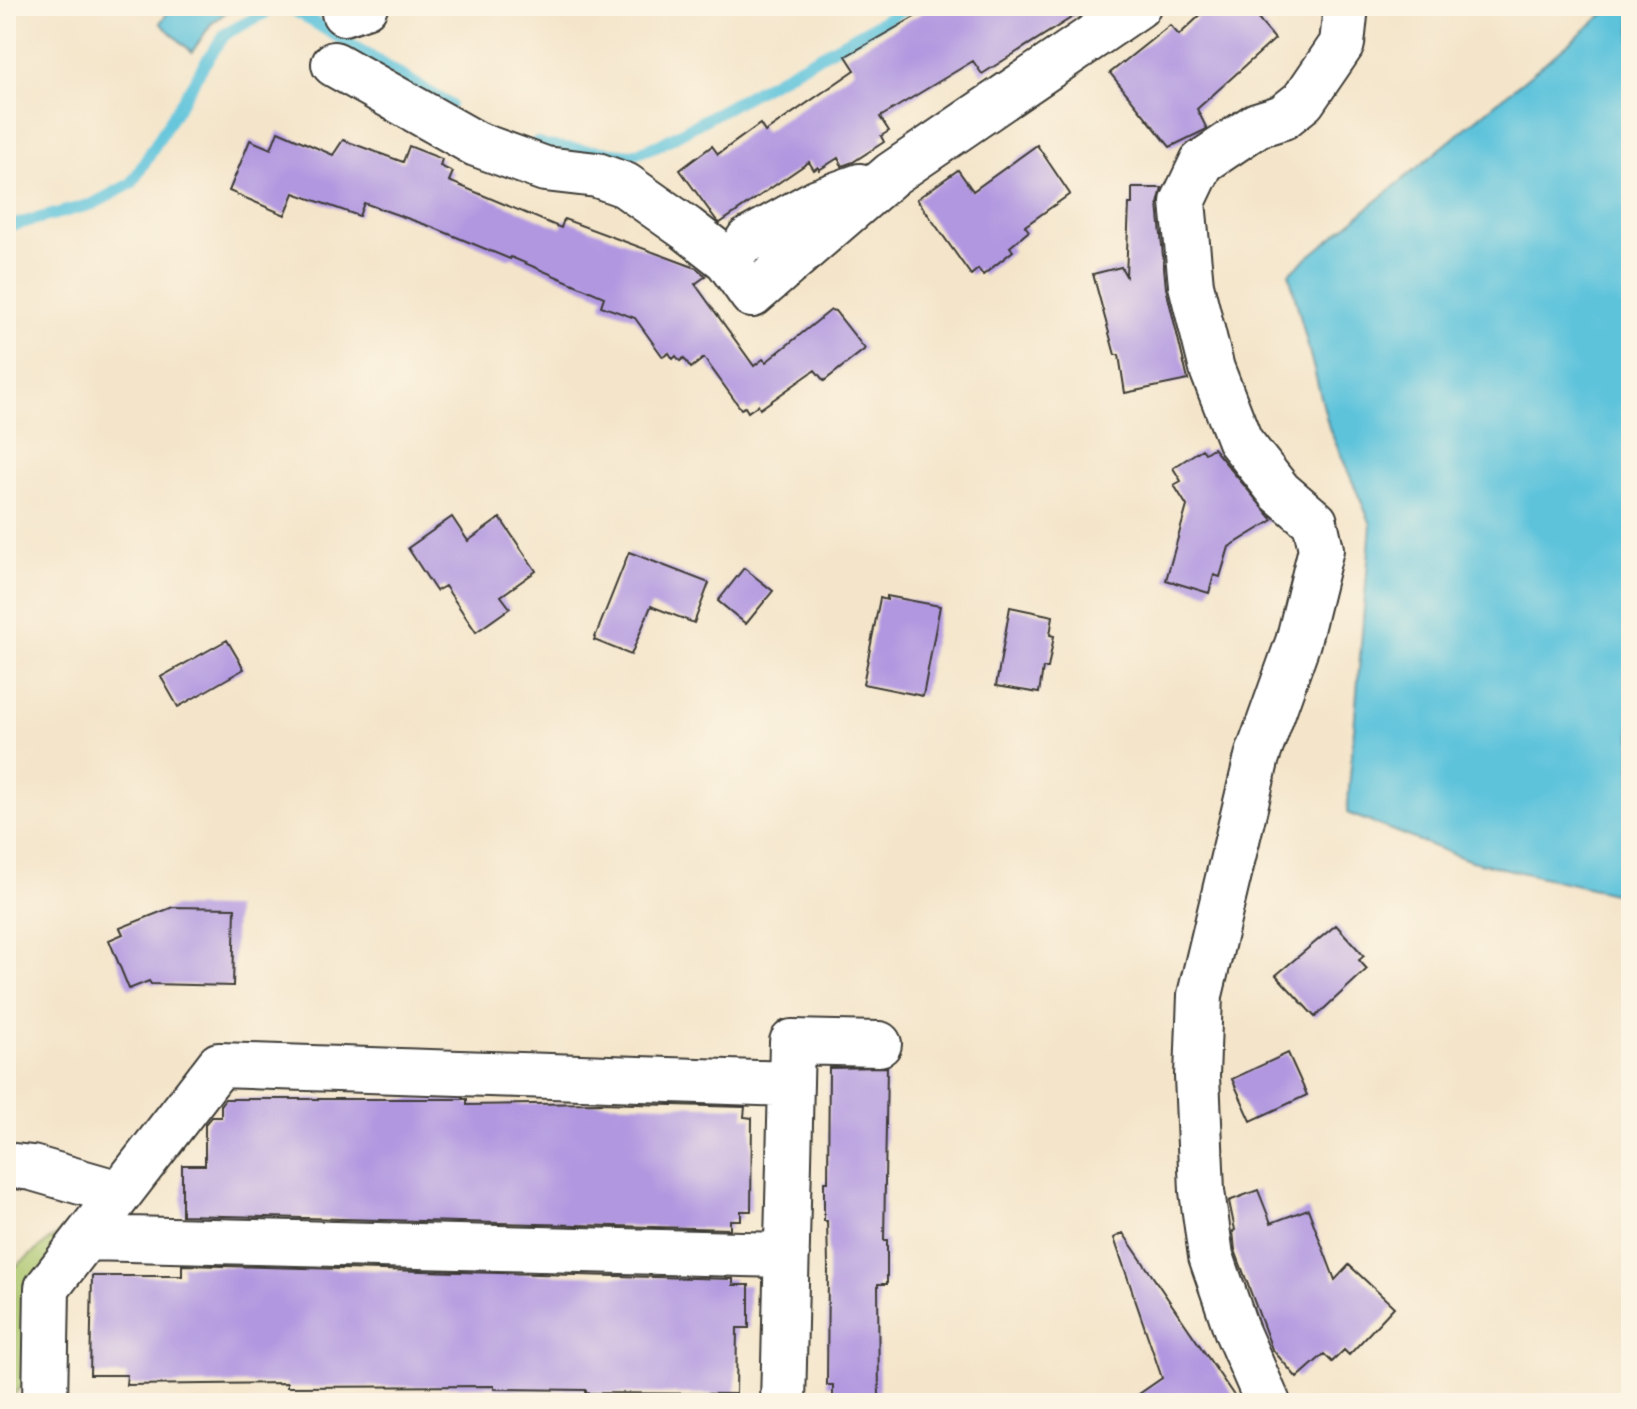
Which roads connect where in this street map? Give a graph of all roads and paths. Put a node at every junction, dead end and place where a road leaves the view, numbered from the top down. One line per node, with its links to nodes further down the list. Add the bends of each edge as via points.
1 (1138, 6): 4 (street)
2 (1346, 6): 14 (street, via 1342,44 1303,101 1202,162 1183,202 1191,285 1212,369 1240,441 1280,492 1315,522 1321,549 1298,642 1257,757 1200,995 1197,1076 1211,1256)
3 (334, 64): 4 (street, via 476,144 545,169 597,175 625,185 727,260 752,295)
4 (892, 174): 5 (street, via 818,201)
5 (748, 240)
6 (879, 1044): 7 (street, via 792,1042)
7 (791, 1084): 9 (street, via 219,1065); 11 (street)
8 (6, 1165): 9 (street)
9 (119, 1193): 10 (street)
10 (86, 1238): 11 (street); 12 (street, via 47,1288)
11 (787, 1255): 13 (street)
12 (45, 1403)
13 (783, 1403)
14 (1268, 1403)

